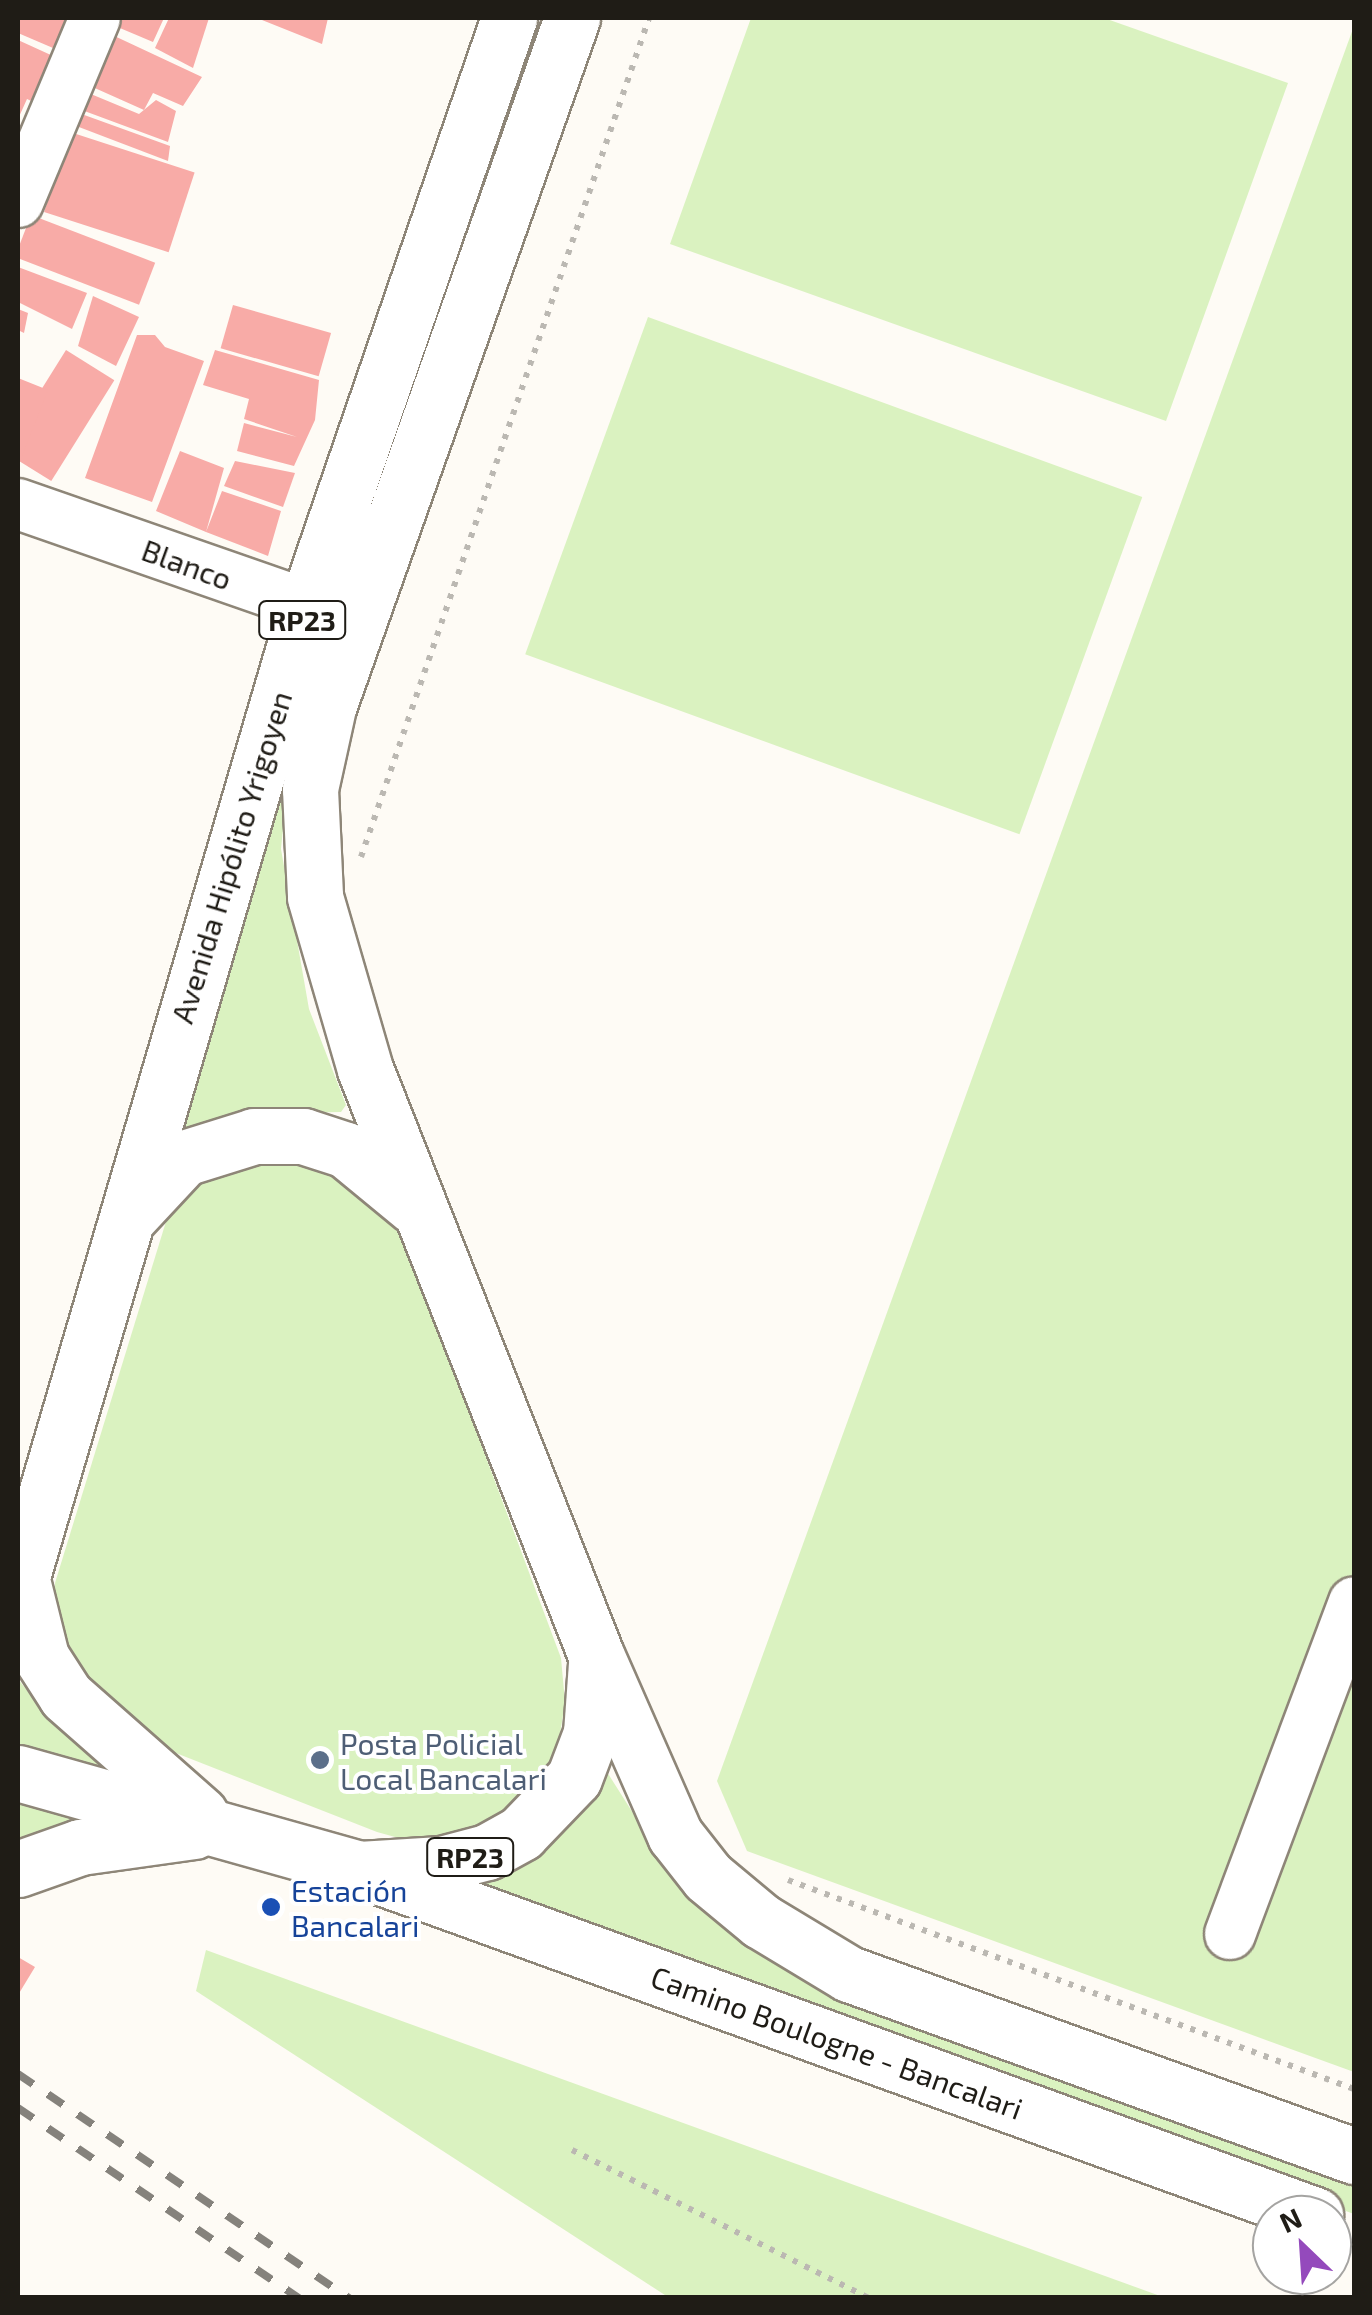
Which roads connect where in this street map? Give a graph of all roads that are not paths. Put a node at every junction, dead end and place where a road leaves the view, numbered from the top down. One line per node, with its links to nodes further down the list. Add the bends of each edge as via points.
1 (95, 18): 4 (street)
2 (509, 18): 6 (main road, Avenida Hipólito Yrigoyen / RP23)
3 (572, 18): 6 (main road, Avenida Hipólito Yrigoyen / RP23)
4 (18, 202)
5 (18, 504): 6 (street, Blanco)
6 (332, 614): 7 (main road, Avenida Hipólito Yrigoyen / RP23, via 310,850 330,957); 8 (main road, Avenida Hipólito Yrigoyen / RP23)
7 (416, 1208): 8 (main road, via 346,1150 303,1136 254,1136 184,1158); 11 (main road, RP23)
8 (118, 1230): 9 (main road, Avenida Hipólito Yrigoyen / RP23)
9 (19, 1585): 13 (main road, via 41,1657 66,1696)
10 (1354, 1602): 16 (street)
11 (596, 1655): 14 (main road, RP23, via 592,1733 574,1778 521,1834 488,1852 442,1864); 17 (main road, via 675,1835 708,1877 761,1921 849,1974)
12 (18, 1773): 13 (main road)
13 (218, 1828): 14 (main road, RP23); 15 (main road, RP23, via 80,1847)
14 (360, 1869): 18 (main road, Camino Boulogne - Bancalari)
15 (18, 1870)
16 (1230, 1934)
17 (1354, 2156)
18 (1260, 2195)

